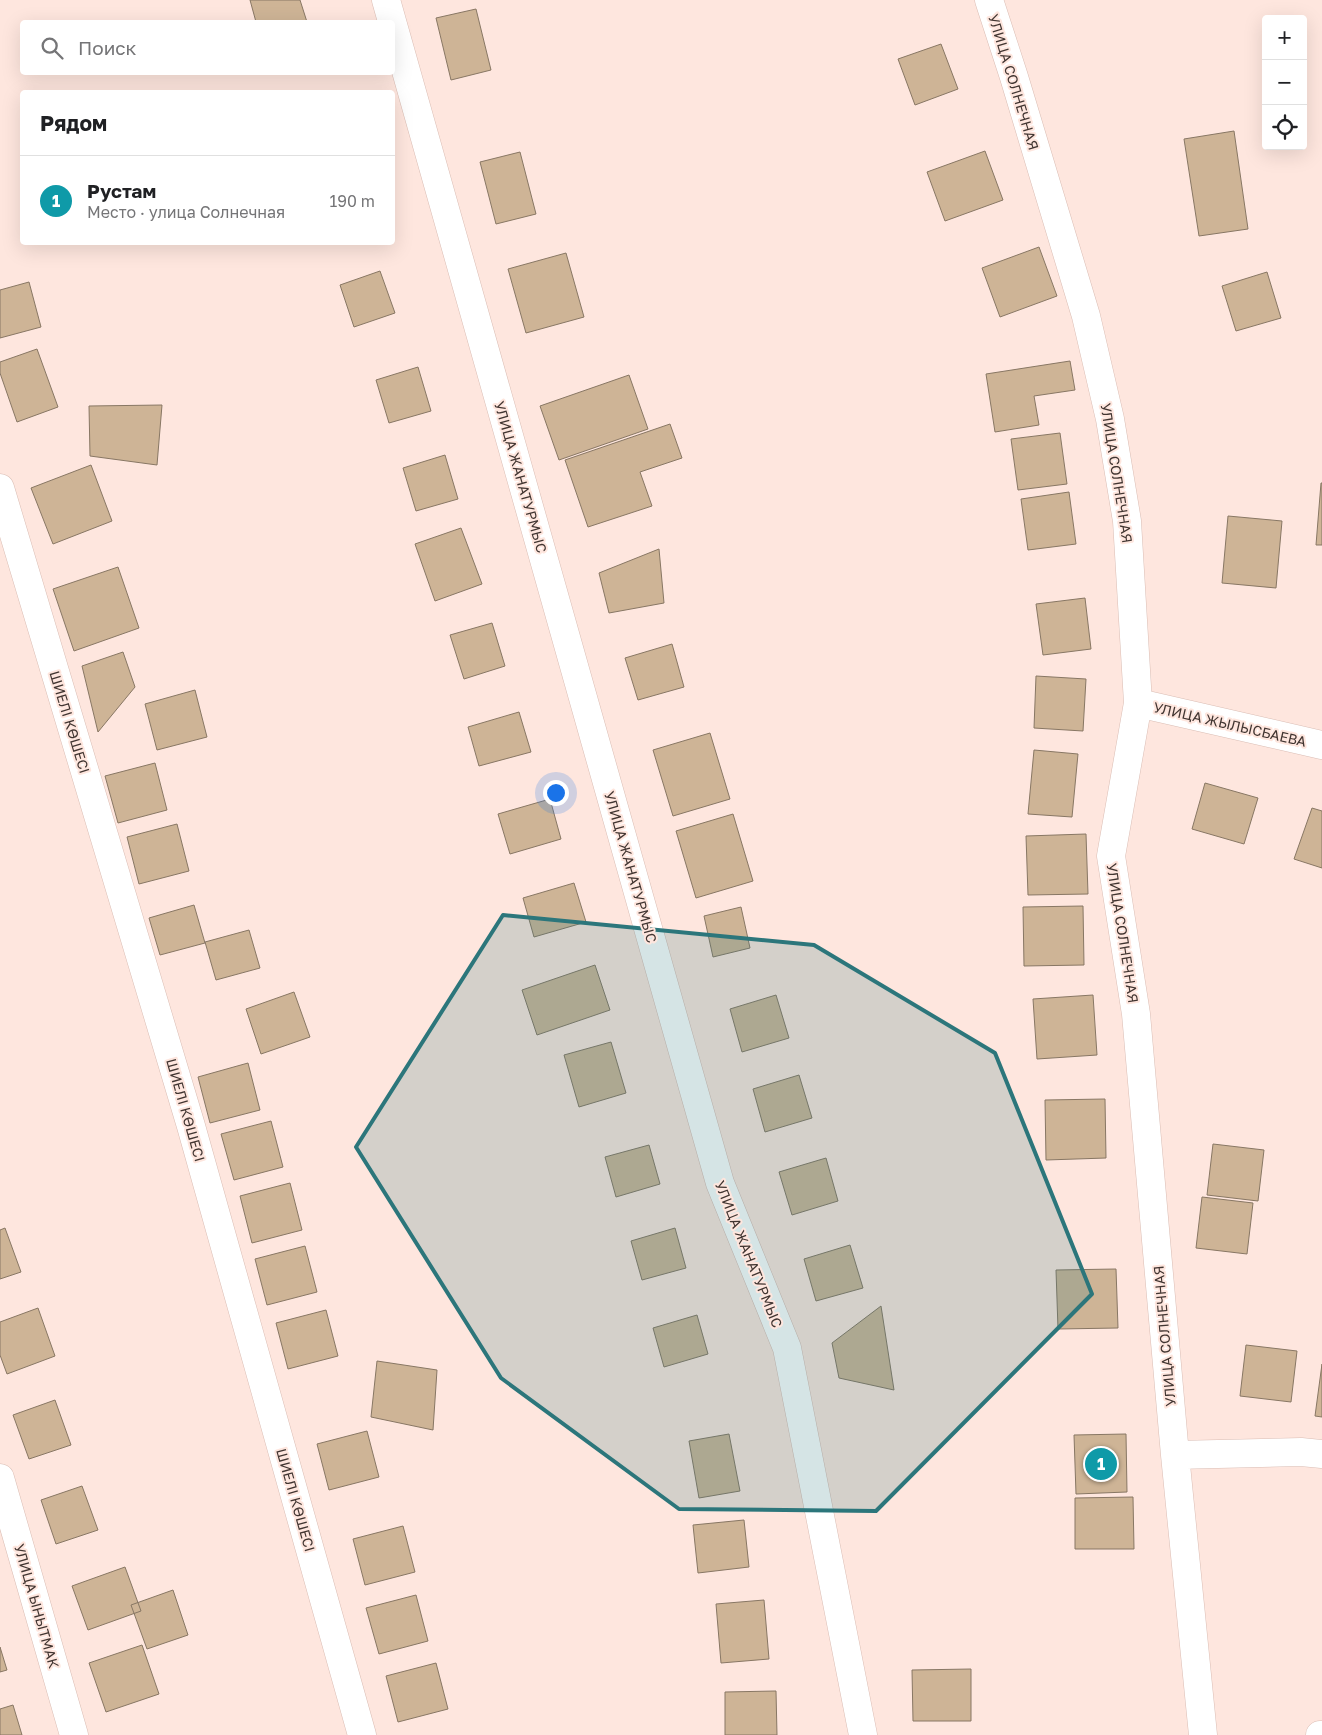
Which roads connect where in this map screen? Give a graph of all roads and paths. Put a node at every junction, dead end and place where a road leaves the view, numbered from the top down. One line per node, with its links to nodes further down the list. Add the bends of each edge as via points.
1 (386, 0): 3 (street, УЛИЦА ЖАНАТУРМЫС)
2 (988, 0): 6 (street, УЛИЦА СОЛНЕЧНАЯ, via 1086,316 1110,419 1127,521)
3 (392, 20)
4 (395, 32): 13 (street, УЛИЦА ЖАНАТУРМЫС, via 720,1183 787,1348)
5 (0, 488): 12 (street, ШИЕЛІ КӨШЕСІ, via 191,1126)
6 (1138, 703): 7 (street, УЛИЦА ЖЫЛЫСБАЕВА); 9 (street, УЛИЦА СОЛНЕЧНАЯ, via 1111,856 1136,1014)
7 (1322, 745)
8 (1322, 1454): 9 (street)
9 (1175, 1455): 14 (street, УЛИЦА СОЛНЕЧНАЯ)
10 (0, 1478): 11 (street, УЛИЦА ЫНЫТМАК)
11 (74, 1735)
12 (362, 1735)
13 (862, 1735)
14 (1202, 1735)

